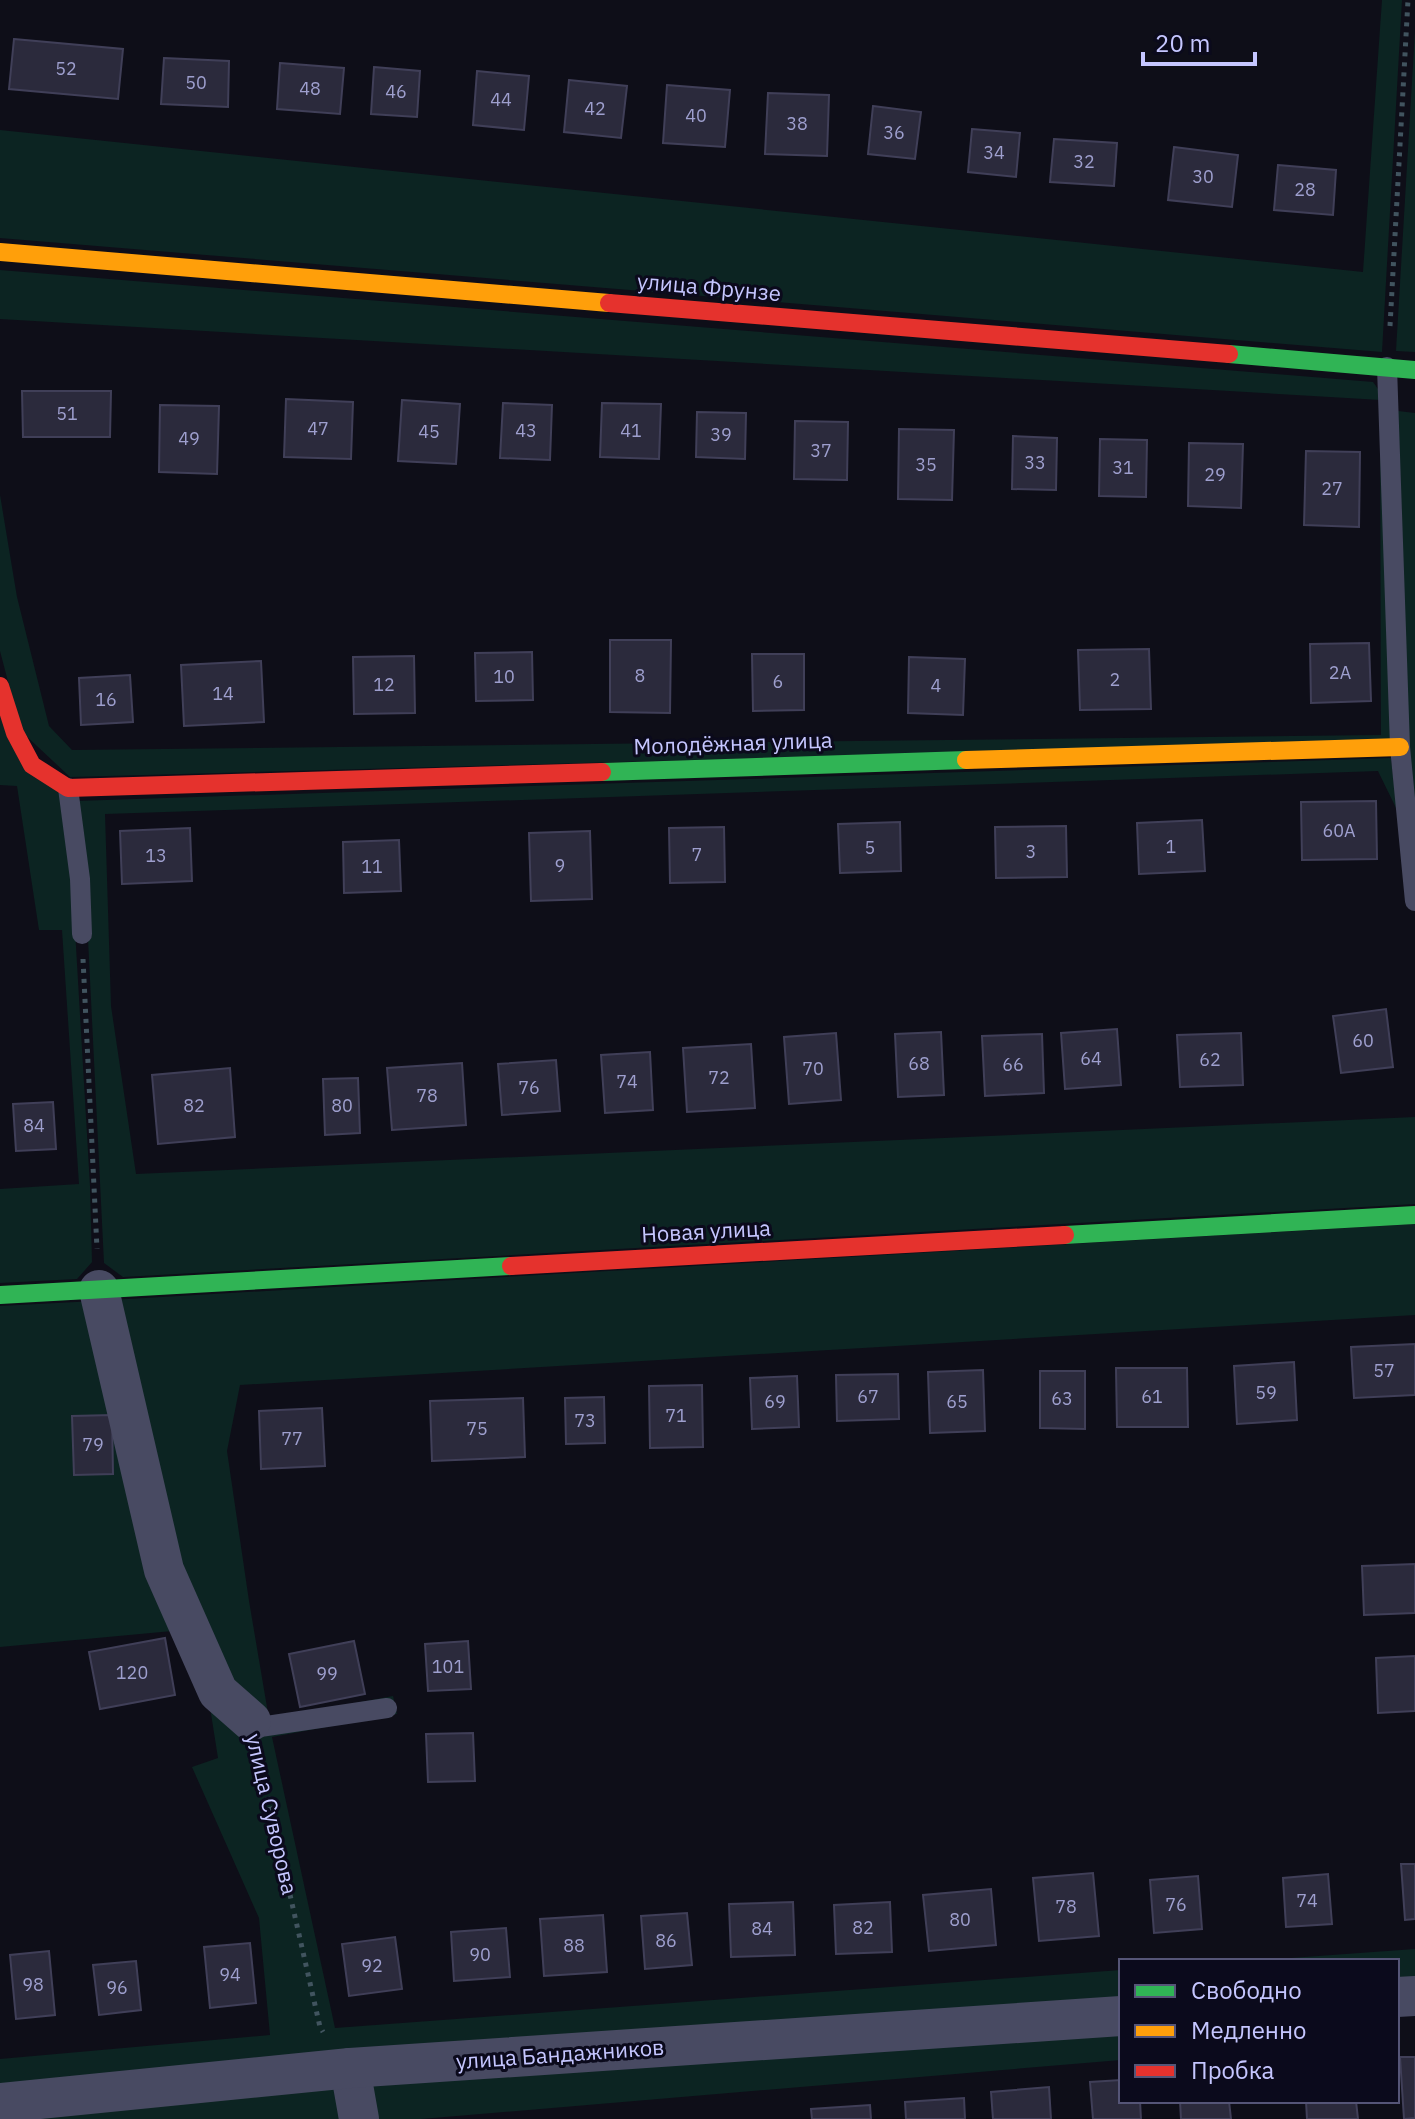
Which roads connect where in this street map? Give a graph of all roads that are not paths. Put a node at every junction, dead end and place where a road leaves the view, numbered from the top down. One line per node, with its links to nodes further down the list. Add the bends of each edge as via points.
1 (0, 252): 2 (street, улица Фрунзе)
2 (1387, 367): 3 (street, улица Фрунзе); 5 (lane)
3 (1415, 370)
4 (0, 686): 6 (street, via 32,765)
5 (1400, 747): 6 (street, Молодёжная улица); 7 (lane)
6 (68, 788): 8 (lane)
7 (1415, 901)
8 (82, 934)
9 (1415, 1215): 10 (street, Новая улица)
10 (99, 1290): 11 (street, Новая улица); 13 (street, улица Суворова, via 164,1570 218,1692)
11 (0, 1295)
12 (387, 1708): 13 (lane, via 260,1727)
13 (251, 1721)
14 (1119, 2016): 15 (street, улица Бандажников)
15 (350, 2068): 16 (street, улица Бандажников); 17 (street)
16 (0, 2103)
17 (359, 2119)

